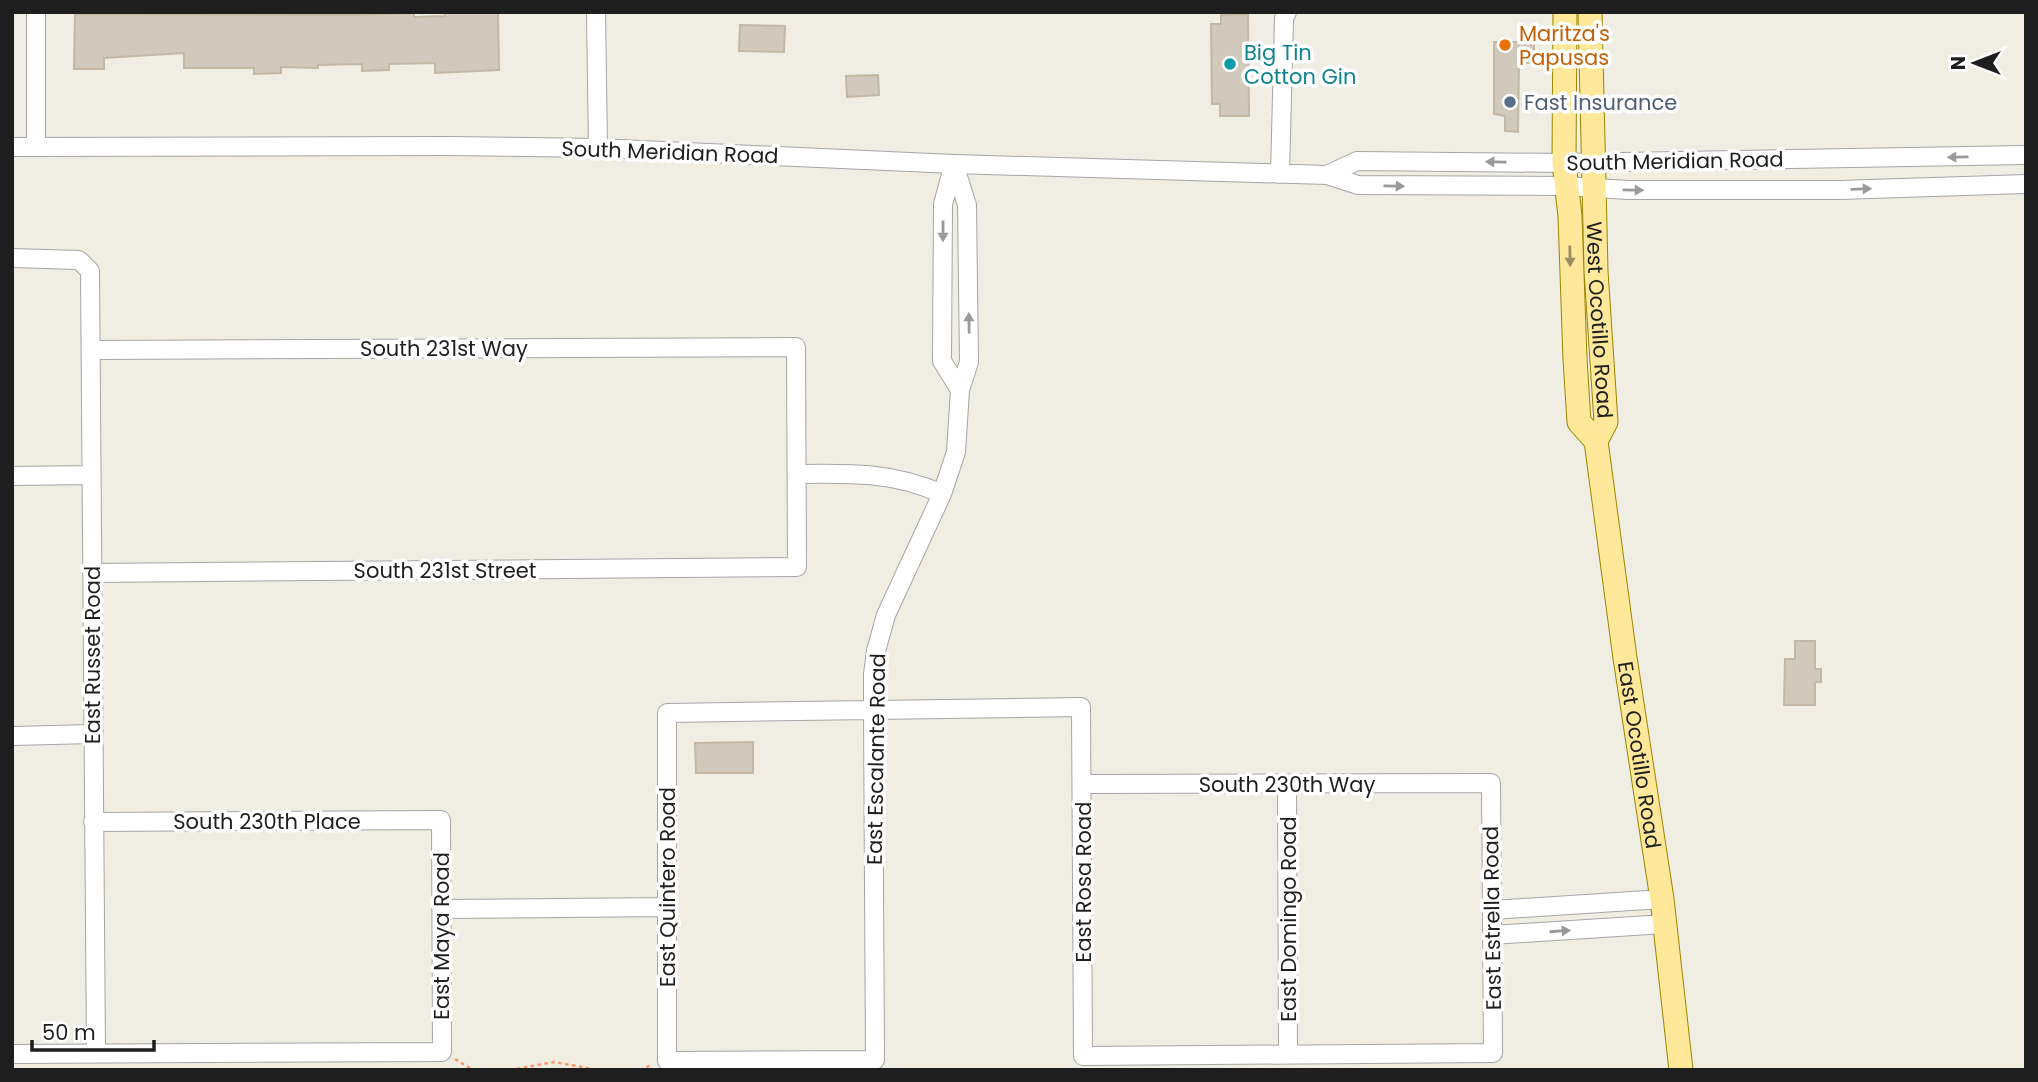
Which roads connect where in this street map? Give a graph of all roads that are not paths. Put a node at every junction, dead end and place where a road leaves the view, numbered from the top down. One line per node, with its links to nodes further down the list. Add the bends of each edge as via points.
1 (36, 12): 7 (street)
2 (596, 12): 8 (street)
3 (1287, 12): 12 (street)
4 (1565, 12): 14 (main road, West Ocotillo Road)
5 (1590, 12): 10 (main road, West Ocotillo Road)
6 (12, 147): 7 (street, South Meridian Road)
7 (36, 147): 8 (street, South Meridian Road)
8 (598, 148): 11 (street, South Meridian Road)
9 (2026, 155): 10 (street, South Meridian Road, one-way to 10)
10 (1594, 162): 14 (street, South Meridian Road); 16 (main road, West Ocotillo Road)
11 (954, 164): 12 (street, South Meridian Road); 19 (street, East Escalante Road, one-way to 11, via 969,362 968,205); 19 (street, one-way to 19, via 943,204 942,361)
12 (1280, 174): 13 (street, South Meridian Road)
13 (1327, 175): 14 (street, South Meridian Road, one-way to 14, via 1358,185); 14 (street, South Meridian Road, one-way to 13, via 1357,161)
14 (1565, 175): 16 (street, South Meridian Road); 20 (main road, West Ocotillo Road, one-way to 20, via 1579,422)
15 (2026, 184): 16 (street, South Meridian Road, one-way to 15, via 1826,190)
16 (1593, 189): 20 (main road, West Ocotillo Road, via 1606,422)
17 (12, 258): 18 (street, East Russet Road, via 79,260 90,271)
18 (92, 350): 21 (street, South 231st Way, via 796,347); 22 (street, East Russet Road)
19 (960, 390): 24 (street, East Escalante Road, via 956,452)
20 (1596, 441): 34 (main road, East Ocotillo Road)
21 (797, 474): 24 (street, via 881,477 916,482); 25 (street, South 231st Street, via 797,567)
22 (91, 475): 23 (street); 25 (street, East Russet Road)
23 (12, 476)
24 (942, 494): 26 (street, East Escalante Road, via 886,615 875,662)
25 (92, 573): 27 (street, East Russet Road)
26 (873, 711): 30 (street, East Rosa Road, via 1081,707); 35 (street, East Quintero Road, via 667,713); 43 (street, East Escalante Road, via 875,1060)
27 (93, 734): 28 (street); 33 (street, East Russet Road)
28 (12, 736)
29 (1491, 783): 31 (street, South 230th Way); 37 (street, East Estrella Road)
30 (1083, 784): 31 (street, South 230th Way); 42 (street, East Rosa Road, via 1083,1056)
31 (1287, 784): 42 (street, East Domingo Road)
32 (440, 820): 33 (street, South 230th Place); 36 (street, East Maya Road)
33 (93, 822): 41 (street, East Russet Road)
34 (1662, 899): 37 (street); 38 (main road, East Ocotillo Road)
35 (667, 908): 36 (street); 43 (street, East Quintero Road)
36 (442, 909): 41 (street, East Maya Road, via 442,1052)
37 (1492, 909): 39 (street, East Estrella Road)
38 (1665, 924): 39 (street, one-way to 38); 44 (main road, East Ocotillo Road)
39 (1492, 935): 42 (street, East Estrella Road, via 1493,1053)
40 (12, 1054): 41 (street)
41 (96, 1054)
42 (1289, 1054)
43 (667, 1061)
44 (1681, 1070)

